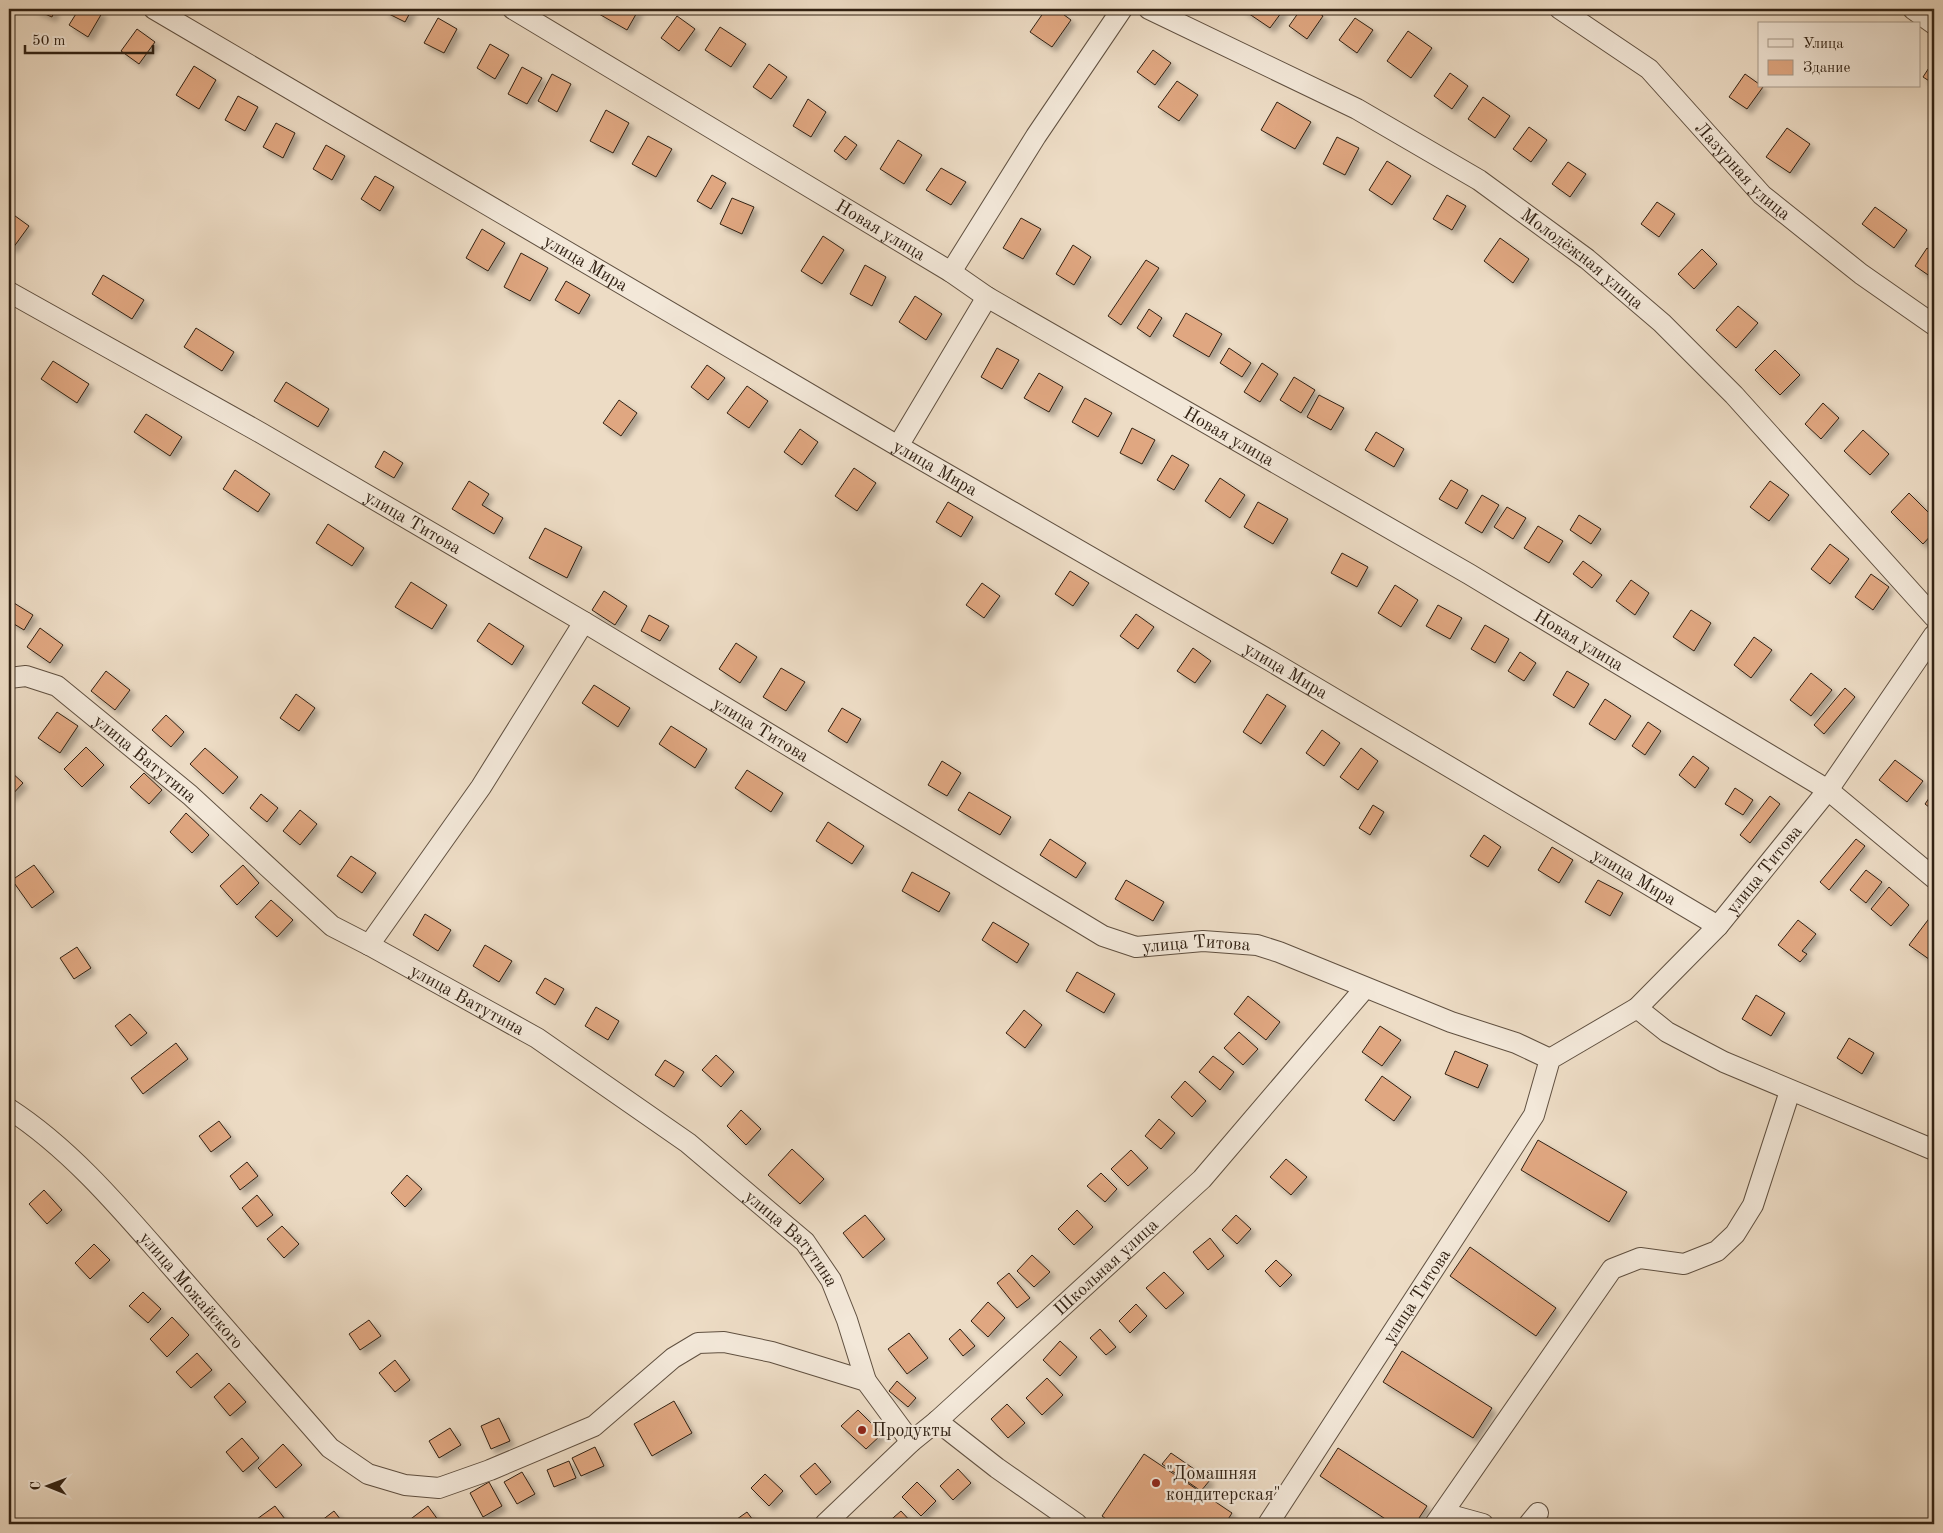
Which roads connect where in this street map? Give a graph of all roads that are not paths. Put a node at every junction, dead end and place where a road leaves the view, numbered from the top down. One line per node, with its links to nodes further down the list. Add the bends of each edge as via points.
1 (154, 9): 12 (street, улица Мира)
2 (513, 9): 8 (street, Новая улица)
3 (1122, 9): 8 (street, via 1036,136)
4 (1149, 9): 13 (street, Молодёжная улица, via 1357,109 1479,180 1587,259 1662,323 1734,395)
5 (1560, 9): 11 (street, Лазурная улица, via 1649,69 1762,195 1862,274)
6 (1914, 9): 7 (street)
7 (1934, 24)
8 (951, 272): 10 (street, Новая улица)
9 (9, 292): 14 (street, улица Титова, via 261,433)
10 (987, 297): 12 (street); 17 (street, Новая улица, via 1468,574)
11 (1934, 325)
12 (898, 446): 19 (street, улица Мира, via 1269,660)
13 (1934, 617)
14 (584, 622): 20 (street, via 481,787); 21 (street, улица Титова, via 1103,936 1136,948 1203,941 1257,945)
15 (1934, 636): 17 (street, улица Титова)
16 (9, 678): 20 (street, улица Ватутина, via 26,676 57,686 190,795 332,926)
17 (1828, 790): 18 (street, Новая улица); 19 (street, улица Титова)
18 (1934, 878)
19 (1718, 926): 22 (street, улица Титова)
20 (369, 944): 27 (street, улица Ватутина, via 536,1038 688,1143 805,1242 831,1280)
21 (1364, 988): 23 (street, улица Титова, via 1516,1043); 28 (street, Школьная улица, via 1202,1179)
22 (1638, 1008): 23 (street, улица Титова); 24 (street, via 1667,1032)
23 (1550, 1059): 33 (street, улица Титова, via 1534,1115)
24 (1790, 1091): 26 (street); 30 (street, via 1753,1205 1735,1234 1717,1251 1684,1264 1640,1258 1612,1269)
25 (9, 1109): 27 (street, улица Можайского, via 39,1129 132,1221 330,1448 368,1474 405,1485 439,1488 490,1470 594,1426 673,1358 698,1343 724,1342 772,1352)
26 (1934, 1150)
27 (866, 1381): 29 (street, улица Ватутина)
28 (937, 1421): 29 (street, Школьная улица); 32 (street)
29 (912, 1442): 31 (street, Школьная улица)
30 (1439, 1518): 34 (street)
31 (825, 1524)
32 (1077, 1524)
33 (1268, 1524)
34 (1483, 1524)

